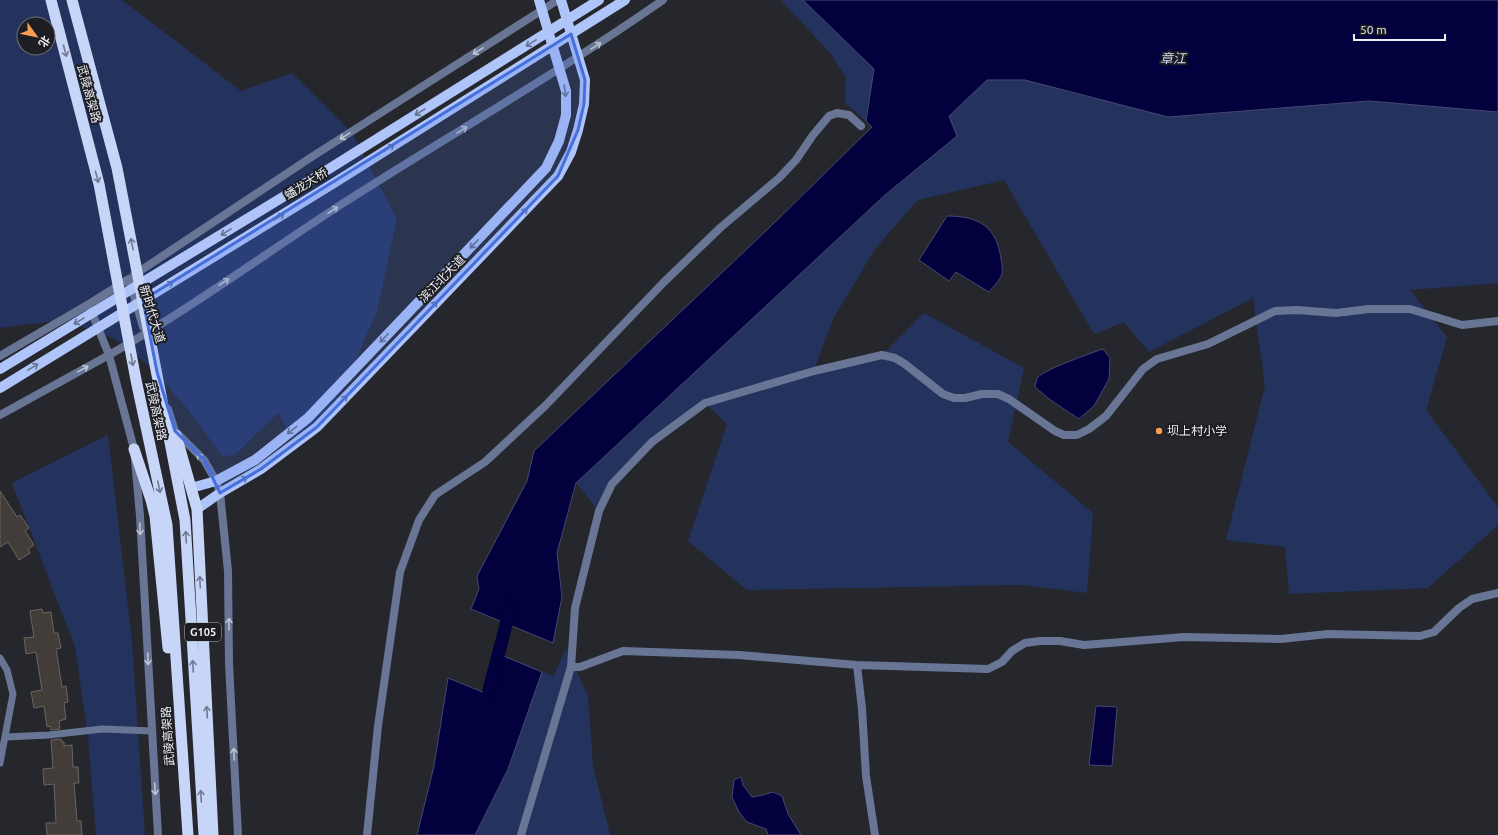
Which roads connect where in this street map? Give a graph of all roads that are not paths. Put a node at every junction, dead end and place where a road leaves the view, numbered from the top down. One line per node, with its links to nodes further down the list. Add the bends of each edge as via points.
1 (51, 0): 32 (highway, 武陵高架路, one-way to 32, via 99,184 136,380 167,525)
2 (72, 0): 33 (highway, 武陵高架路, one-way to 2, via 185,520 117,168)
3 (539, 0): 20 (main road, 滨江北大道, one-way to 20, via 566,91 566,115 559,141 546,168 308,418 254,460)
4 (559, 0): 9 (street, one-way to 9, via 310,158); 22 (main road, 滨江北大道, one-way to 4, via 261,469 317,427 558,176 578,130 584,104 585,80)
5 (599, 0): 15 (main road, 蟠龙大桥, one-way to 15, via 324,172)
6 (624, 0): 16 (main road, 蟠龙大桥, one-way to 6, via 334,183)
7 (663, 0): 12 (street, one-way to 7, via 345,202 607,39)
8 (861, 126): 35 (street, via 849,115 837,113 828,116 796,160 779,178 720,228 664,282 545,406 485,462 435,495 419,520 400,572 378,726)
9 (129, 279): 10 (street, 新时代大道); 12 (street, 新时代大道)
10 (89, 304): 13 (street); 14 (street, 新时代大道)
11 (1498, 321): 27 (street, via 1462,325 1410,309 1369,309 1336,313 1275,311 1208,344 1157,359 1144,369 1106,416 1077,435 1064,436 998,394 965,398 943,394 905,364 882,355 814,371 705,403 652,442 612,484 599,511 575,608)
12 (145, 334): 13 (street); 18 (street, 新时代大道)
13 (109, 355): 17 (street, one-way to 13); 19 (street)
14 (0, 356)
15 (0, 369)
16 (0, 388)
17 (0, 415)
18 (175, 431): 20 (street, one-way to 18, via 204,460); 21 (highway, G105)
19 (134, 448): 28 (street, one-way to 28); 32 (highway, G105, via 155,516)
20 (216, 481): 21 (main road, 滨江北大道); 22 (street)
21 (190, 488): 23 (highway, G105)
22 (220, 493): 23 (main road, 滨江北大道); 34 (street, one-way to 22, via 229,664 228,571)
23 (197, 509): 33 (highway, G105, one-way to 23)
24 (1498, 593): 26 (street, via 1472,599 1434,632 1420,636 1328,634 1281,639 1184,637 1084,645 1040,641 1025,643 1012,651 1002,662 988,669)
25 (0, 658): 29 (lane, via 7,670 13,694)
26 (857, 665): 27 (street, via 739,655 623,651 580,667); 37 (street, via 866,776)
27 (570, 667): 36 (street)
28 (152, 731): 29 (lane, via 102,729); 31 (street, one-way to 31)
29 (6, 737): 30 (lane)
30 (0, 763)
31 (158, 835)
32 (188, 835)
33 (211, 835)
34 (238, 835)
35 (367, 835)
36 (521, 835)
37 (875, 835)

